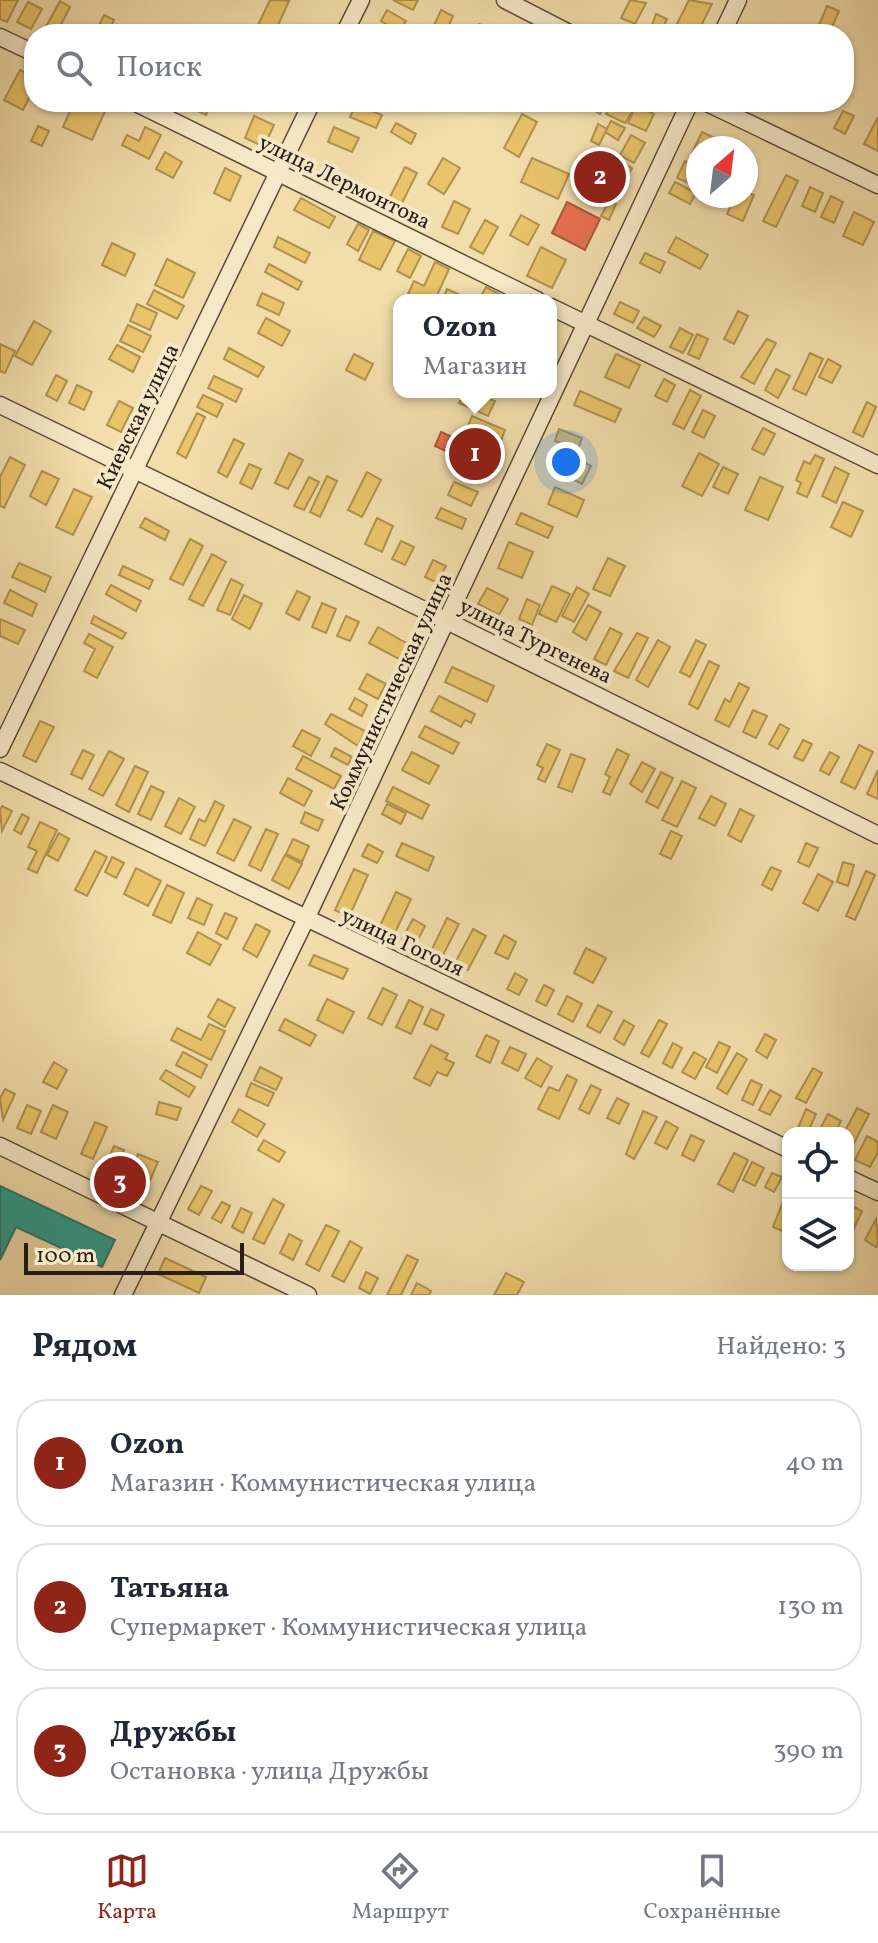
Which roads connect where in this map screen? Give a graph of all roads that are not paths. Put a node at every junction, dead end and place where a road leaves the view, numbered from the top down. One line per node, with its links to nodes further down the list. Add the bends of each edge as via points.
1 (361, 0): 4 (street)
2 (505, 0): 5 (street)
3 (738, 0): 6 (street)
4 (349, 24)
5 (552, 24)
6 (727, 24)
7 (0, 37): 8 (street)
8 (24, 48)
9 (155, 112): 13 (street, улица Лермонтова)
10 (307, 112): 13 (street, Киевская улица)
11 (685, 112): 17 (street, Коммунистическая улица)
12 (726, 112): 14 (street)
13 (278, 172): 15 (street, улица Лермонтова); 22 (street, Киевская улица)
14 (878, 185)
15 (525, 294)
16 (557, 310): 17 (street)
17 (586, 324): 18 (street, Коммунистическая улица); 21 (street)
18 (557, 386)
19 (551, 398): 23 (street, Коммунистическая улица)
20 (0, 405): 22 (street, улица Тургенева)
21 (878, 465)
22 (136, 469): 23 (street, улица Тургенева); 24 (street, Киевская улица)
23 (447, 621): 26 (street, улица Тургенева); 27 (street, Коммунистическая улица)
24 (0, 749)
25 (0, 771): 27 (street, улица Гоголя)
26 (878, 835)
27 (306, 919): 29 (street, улица Гоголя); 32 (street, Коммунистическая улица)
28 (0, 1146): 32 (street)
29 (782, 1146)
30 (854, 1181): 31 (street)
31 (878, 1192)
32 (158, 1223): 33 (street, Коммунистическая улица); 34 (street)
33 (123, 1295)
34 (308, 1295)

